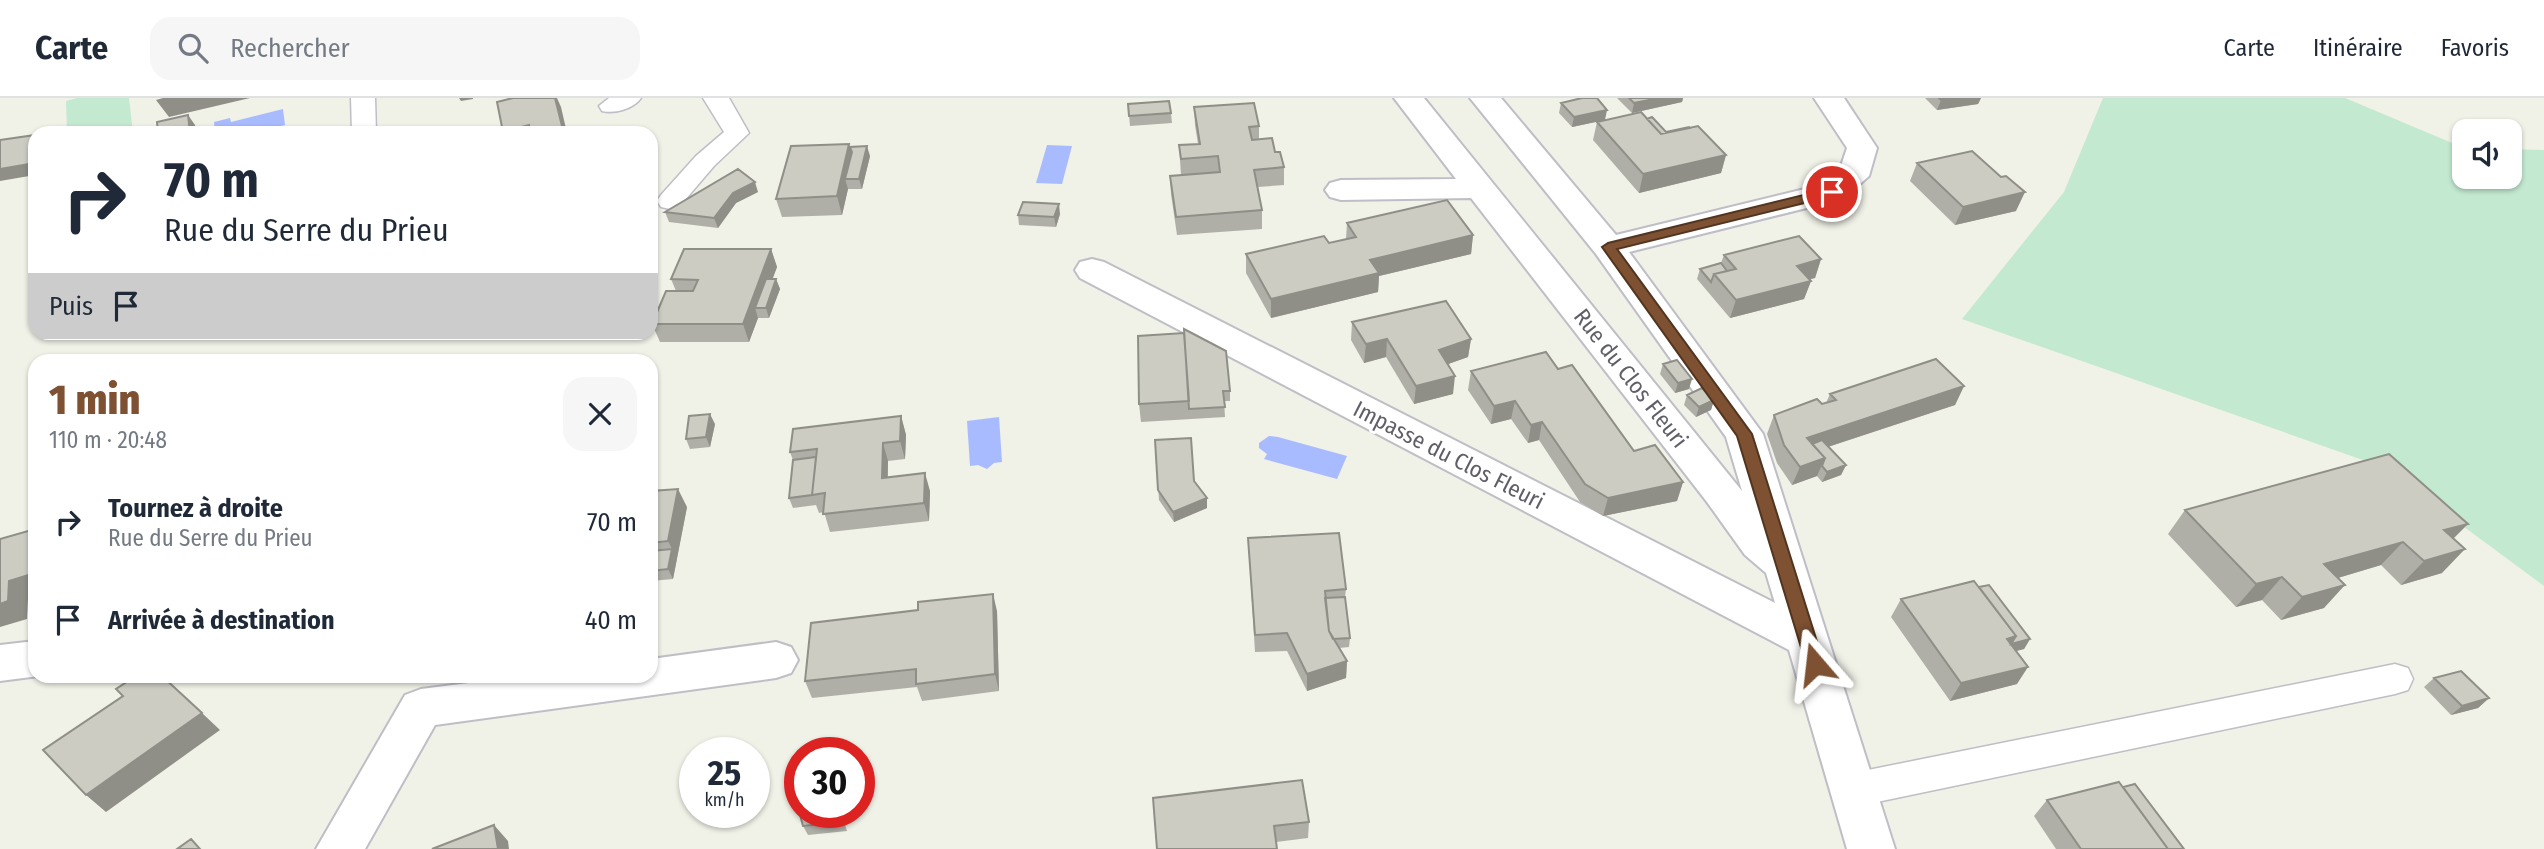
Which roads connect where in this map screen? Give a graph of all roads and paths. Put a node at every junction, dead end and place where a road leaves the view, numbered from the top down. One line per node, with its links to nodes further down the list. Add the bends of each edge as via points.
1 (363, 98): 6 (lane)
2 (715, 98): 9 (lane, via 737,133)
3 (1409, 98): 7 (street, Rue du Clos Fleuri)
4 (1485, 98): 10 (street)
5 (1829, 98): 10 (street, via 1862,148 1853,176 1832,192)
6 (364, 126)
7 (1481, 188): 8 (street); 12 (street, Rue du Clos Fleuri, via 1759,544)
8 (1340, 190)
9 (670, 201)
10 (1608, 247): 12 (street, via 1744,434)
11 (1091, 270): 13 (street, Impasse du Clos Fleuri)
12 (1784, 565): 13 (street)
13 (1807, 639): 20 (street)
14 (28, 660): 16 (street)
15 (776, 660): 17 (street)
16 (0, 663)
17 (658, 676)
18 (2395, 679): 20 (lane)
19 (606, 683): 21 (street, via 421,708)
20 (1853, 790): 22 (street)
21 (340, 849)
22 (1871, 849)

